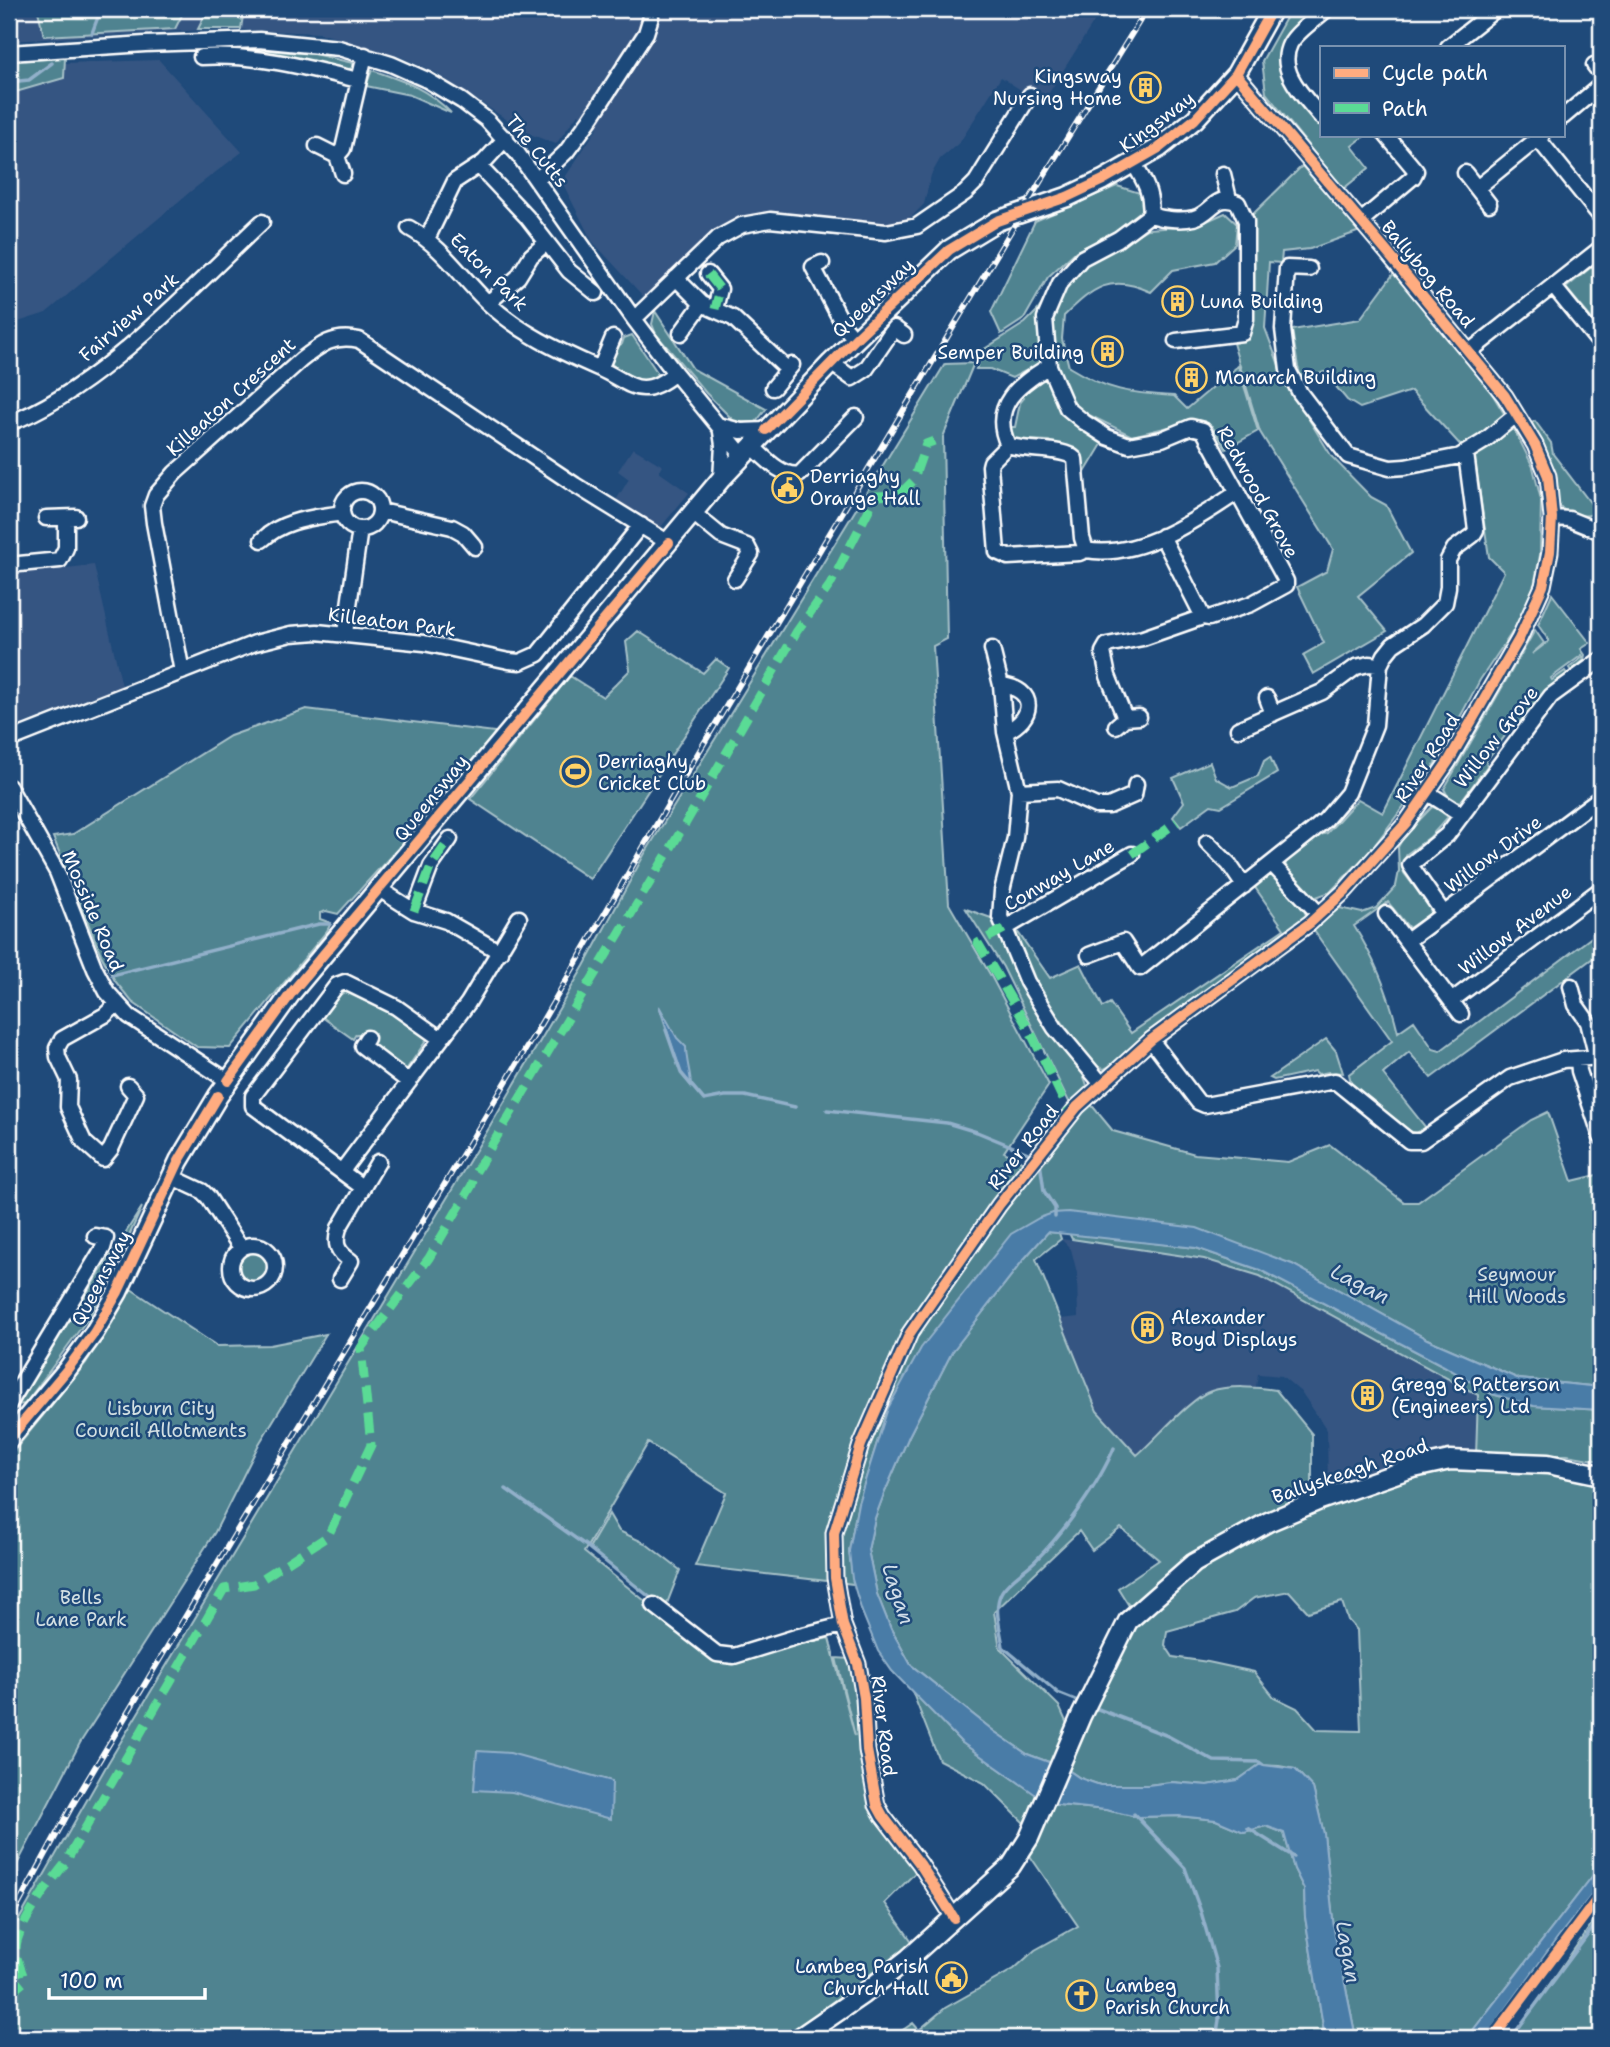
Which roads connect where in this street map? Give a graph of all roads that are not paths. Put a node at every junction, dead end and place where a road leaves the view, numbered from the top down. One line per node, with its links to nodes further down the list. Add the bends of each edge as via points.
1 (649, 9): 27 (street, via 646,33 589,121)
2 (1272, 9): 11 (main road, Kingsway)
3 (1327, 9): 15 (street, via 1290,44 1287,60 1289,75)
4 (1496, 9): 6 (street)
5 (243, 40): 7 (street, The Cutts); 8 (street, The Cutts, via 313,44); 10 (street)
6 (1457, 45)
7 (9, 53)
8 (365, 55): 12 (street); 19 (street, The Cutts, via 427,80 462,101)
9 (201, 57): 10 (street)
10 (243, 57): 12 (street)
11 (1236, 74): 22 (main road, Kingsway, via 1195,119); 34 (street, Ballybog Road)
12 (358, 80): 21 (street, via 343,149)
13 (1601, 85): 16 (street)
14 (1030, 95): 43 (street, via 976,182 917,226 886,232 770,220 742,225 718,238)
15 (1320, 116)
16 (1564, 116)
17 (1387, 136): 34 (street, via 1416,171)
18 (1538, 136): 28 (street); 33 (street)
19 (506, 138): 23 (street, Eaton Park); 27 (street, The Cutts)
20 (317, 146): 21 (street)
21 (337, 156): 25 (street)
22 (1134, 163): 31 (main road, Kingsway, via 1067,197); 32 (street, via 1152,204)
23 (479, 166): 37 (street, Eaton Park, via 455,181); 38 (street)
24 (1465, 173): 28 (street)
25 (343, 174)
26 (1223, 174): 29 (street)
27 (538, 179): 48 (street, The Cutts)
28 (1477, 188): 30 (street)
29 (1229, 199): 32 (street, via 1195,218); 53 (street, via 1238,203 1246,221 1242,333)
30 (1489, 204)
31 (1019, 212): 52 (main road, Queensway, via 982,228 949,250)
32 (1150, 215): 57 (street, Redwood Grove, via 1082,258 1060,283 1045,318)
33 (1601, 217)
34 (1361, 221): 55 (street, Ballybog Road)
35 (262, 222): 63 (street, Fairview Park, via 114,359 45,406)
36 (409, 228): 37 (street, Eaton Park)
37 (427, 239): 46 (street, Eaton Park)
38 (546, 243): 45 (street, via 569,271); 46 (street)
39 (1601, 248): 44 (street)
40 (822, 263): 52 (street, via 813,267)
41 (1309, 269): 68 (street, via 1287,268 1283,330 1289,370 1300,393 1348,456 1390,468)
42 (708, 274): 47 (street, via 720,289)
43 (676, 278): 47 (street); 48 (street)
44 (1554, 287): 54 (street); 55 (street)
45 (596, 293)
46 (488, 303): 58 (street, Eaton Park, via 539,341)
47 (708, 306): 49 (street); 60 (street, via 733,318 790,368)
48 (634, 319): 59 (street, The Cutts)
49 (681, 333)
50 (904, 335): 56 (street, via 894,328 866,369 852,378)
51 (613, 338): 58 (street)
52 (855, 339): 56 (main road, Queensway)
53 (1176, 341)
54 (1601, 345)
55 (1469, 352): 61 (street, Ballybog Road)
56 (831, 363): 65 (main road, Queensway)
57 (1049, 366): 66 (street, via 1015,389 1006,404 1003,421); 70 (street, Redwood Grove, via 1067,408 1107,437 1129,445 1162,439 1191,426 1203,430)
58 (600, 369): 59 (street, Eaton Park, via 642,388 659,385)
59 (675, 373): 64 (street, The Cutts)
60 (773, 388)
61 (1516, 415): 68 (street); 75 (street, Ballybog Road, via 1548,476)
62 (856, 417): 67 (street, The Cutts, via 800,474 793,476)
63 (9, 424)
64 (719, 428): 65 (street); 67 (street, The Cutts); 69 (street)
65 (766, 430): 67 (main road, Queensway)
66 (1008, 445): 83 (street, via 1064,452 1075,459); 83 (street, via 990,466 997,552 1008,557)
67 (747, 451): 69 (main road, Queensway)
68 (1466, 454): 90 (street, via 1476,530 1448,560 1444,603 1423,625 1393,645)
69 (721, 479): 73 (main road, Queensway)
70 (1238, 492): 79 (street, via 1199,519); 86 (street, Redwood Grove, via 1286,585 1251,604)
71 (381, 510): 72 (street, via 377,499 360,491 345,501); 77 (street, via 372,527); 82 (street, via 452,527)
72 (342, 513): 77 (street, via 346,523); 80 (street, via 293,521)
73 (693, 513): 81 (main road, Queensway); 85 (street, via 721,536 747,546 751,554)
74 (46, 518): 84 (street, via 71,518 60,561)
75 (1552, 518): 78 (street, via 1569,519); 102 (street, River Road, via 1546,575 1533,611)
76 (641, 526): 81 (street, Killeaton Crescent); 87 (street, Killeaton Park, via 538,654 520,662); 91 (street, Killeaton Crescent, via 359,340 347,337 323,342 156,495 154,523)
77 (360, 530): 87 (street)
78 (1601, 532)
79 (1162, 536): 83 (street, via 1125,548); 86 (street)
80 (262, 540)
81 (669, 543): 110 (main road, Queensway)
82 (475, 547)
83 (1086, 550)
84 (9, 565)
85 (735, 579)
86 (1203, 617): 95 (street, Redwood Grove, via 1107,645 1103,652 1108,677)
87 (345, 633): 91 (street, Killeaton Park, via 291,634)
88 (992, 649): 92 (street)
89 (1597, 659): 104 (street, Willow Grove, via 1551,696)
90 (1380, 665): 94 (street, via 1356,667 1322,692); 108 (street, via 1375,725 1348,793 1325,820)
91 (182, 672): 98 (street, Killeaton Park)
92 (1001, 685): 97 (street); 97 (street, via 1016,687 1028,703 1026,717)
93 (1266, 698): 94 (street)
94 (1273, 714): 96 (street)
95 (1127, 720)
96 (1238, 729)
97 (1005, 732): 101 (street)
98 (9, 740)
99 (1136, 784): 101 (street, via 1134,795 1109,806 1096,806 1058,789)
100 (9, 787): 123 (street, Mosside Road, via 57,872 95,969)
101 (1019, 791): 117 (street, via 1015,838 1002,891)
102 (1428, 793): 104 (street, Willow Grove); 113 (street, River Road, via 1385,848)
103 (1601, 797): 115 (street, Willow Drive)
104 (1461, 814): 115 (street, Willow Grove, via 1447,835 1410,865)
105 (450, 839): 112 (street, via 430,866)
106 (1207, 842): 109 (street)
107 (1132, 854): 117 (street, Conway Lane)
108 (1272, 864): 109 (street); 113 (street)
109 (1244, 886): 120 (street, via 1140,968 1123,942)
110 (379, 889): 112 (street); 130 (main road, Queensway, via 292,992)
111 (1601, 889): 122 (street, Willow Avenue)
112 (414, 911): 119 (street, via 446,921)
113 (1320, 914): 127 (street, River Road)
114 (1387, 914): 118 (street)
115 (1444, 914): 118 (street, Willow Drive)
116 (519, 918): 119 (street)
117 (1004, 929): 132 (street, via 1027,982 1055,1028)
118 (1407, 941): 122 (street)
119 (500, 952): 126 (street)
120 (1089, 956)
121 (1571, 986): 128 (street)
122 (1451, 1001): 124 (street)
123 (117, 1004): 130 (street, Mosside Road); 133 (street, via 62,1039 57,1048 68,1080 68,1107 101,1166)
124 (1461, 1014)
125 (367, 1038): 131 (street, via 362,1046)
126 (441, 1039): 131 (street); 136 (street, via 396,1007 345,982 337,985 258,1089 253,1107)
127 (1151, 1040): 129 (street, via 1205,1105 1335,1081 1409,1142 1421,1142 1510,1078 1563,1060); 132 (street, River Road)
128 (1599, 1058): 129 (street)
129 (1578, 1060): 134 (street)
130 (228, 1082): 137 (main road, Queensway)
131 (409, 1082): 136 (street)
132 (1101, 1083): 146 (street, River Road, via 999,1205 909,1334 861,1445 834,1533)
133 (137, 1093)
134 (1601, 1137)
135 (378, 1162): 138 (street)
136 (342, 1171): 138 (street)
137 (172, 1177): 140 (street, via 208,1197); 143 (main road, Queensway, via 94,1333)
138 (362, 1187): 141 (street, via 335,1239 337,1248 351,1261)
139 (95, 1236): 142 (street, Queensway, via 106,1238 103,1248)
140 (241, 1248)
141 (340, 1279)
142 (9, 1404)
143 (12, 1429)
144 (1601, 1475): 147 (main road, Ballyskeagh Road, via 1548,1464 1450,1460 1326,1498 1268,1522 1194,1563 1128,1621 1023,1849 1000,1877)
145 (654, 1605): 146 (street, via 717,1654 734,1656)
146 (843, 1625): 147 (street, River Road, via 858,1664 877,1805)
147 (954, 1918): 148 (main road, Ballyskeagh Road, via 863,1994)
148 (799, 2038)

